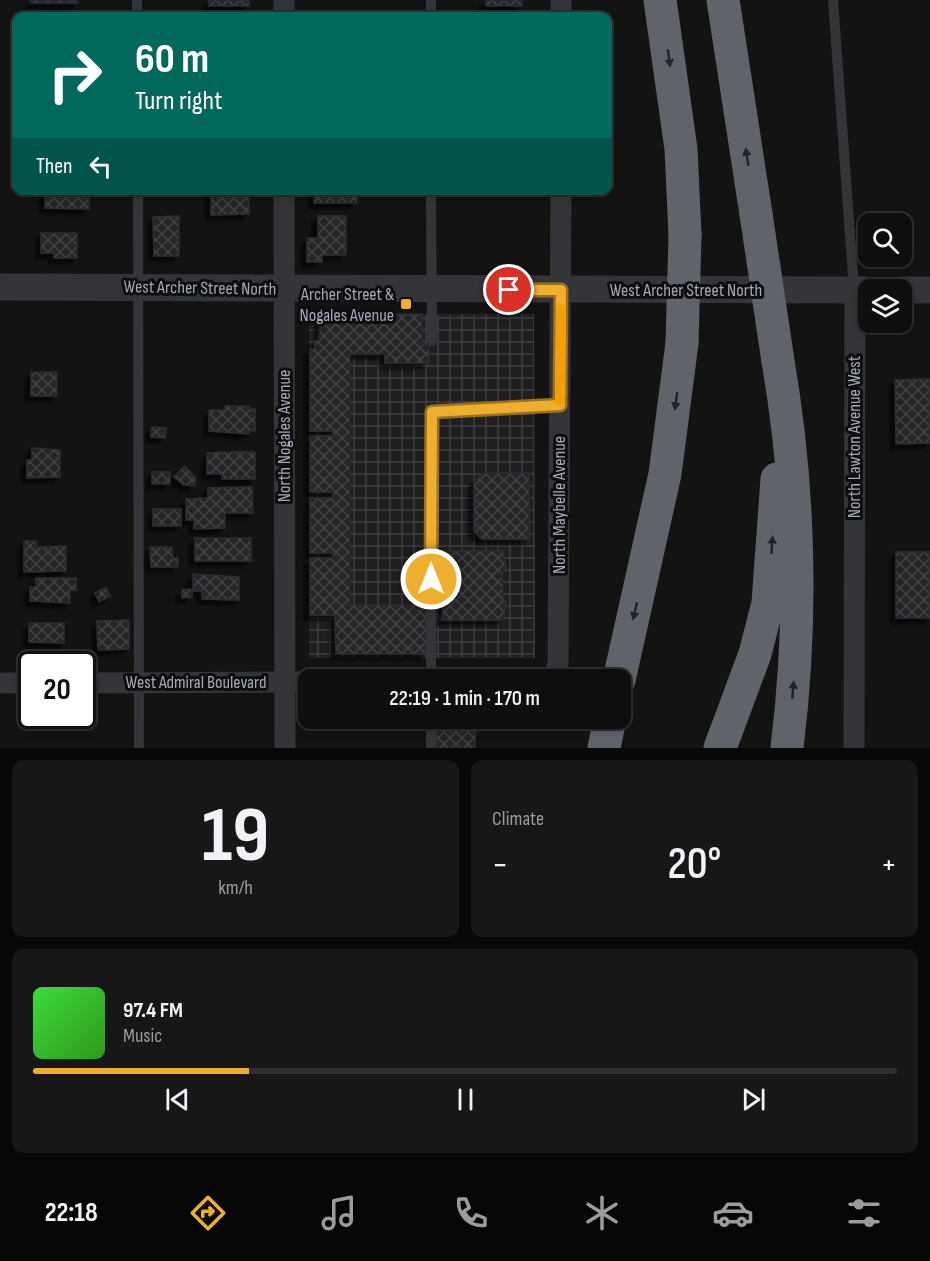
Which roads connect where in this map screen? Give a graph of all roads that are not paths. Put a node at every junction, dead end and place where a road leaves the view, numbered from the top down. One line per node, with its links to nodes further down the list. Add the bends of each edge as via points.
1 (660, 0): 23 (highway, one-way to 23, bridge, via 681,149 685,235 682,343 665,474)
2 (723, 0): 19 (highway, one-way to 2, bridge)
3 (833, 0): 8 (lane, North Lawton Avenue West)
4 (138, 195): 10 (lane)
5 (284, 195): 11 (street, North Nogales Avenue)
6 (431, 195): 12 (lane)
7 (561, 195): 13 (street, North Maybelle Avenue)
8 (861, 279)
9 (0, 287): 10 (street, West Archer Street North)
10 (138, 288): 11 (street, West Archer Street North); 24 (lane)
11 (283, 289): 12 (street, West Archer Street North); 25 (street, North Nogales Avenue)
12 (431, 289): 13 (street, West Archer Street North); 18 (lane)
13 (561, 290): 14 (street, West Archer Street North); 20 (street, North Maybelle Avenue)
14 (858, 290)
15 (912, 290): 16 (street)
16 (930, 290)
17 (861, 333): 32 (street, North Lawton Avenue West)
18 (432, 341)
19 (783, 396): 37 (highway, one-way to 19, via 755,654 768,603); 38 (highway, one-way to 19, via 799,581 793,467)
20 (560, 405): 21 (lane, via 432,412); 22 (street, North Maybelle Avenue)
21 (431, 669)
22 (555, 669)
23 (621, 669)
24 (139, 682): 25 (street, West Admiral Boulevard); 29 (street, West Admiral Boulevard); 33 (lane)
25 (285, 682): 26 (street, West Admiral Boulevard); 34 (street, North Nogales Avenue)
26 (298, 682)
27 (0, 683): 28 (street)
28 (18, 683)
29 (96, 683)
30 (430, 729): 35 (lane)
31 (608, 729): 36 (highway)
32 (854, 740)
33 (139, 748)
34 (285, 748)
35 (430, 748)
36 (604, 748)
37 (720, 748)
38 (787, 748)

